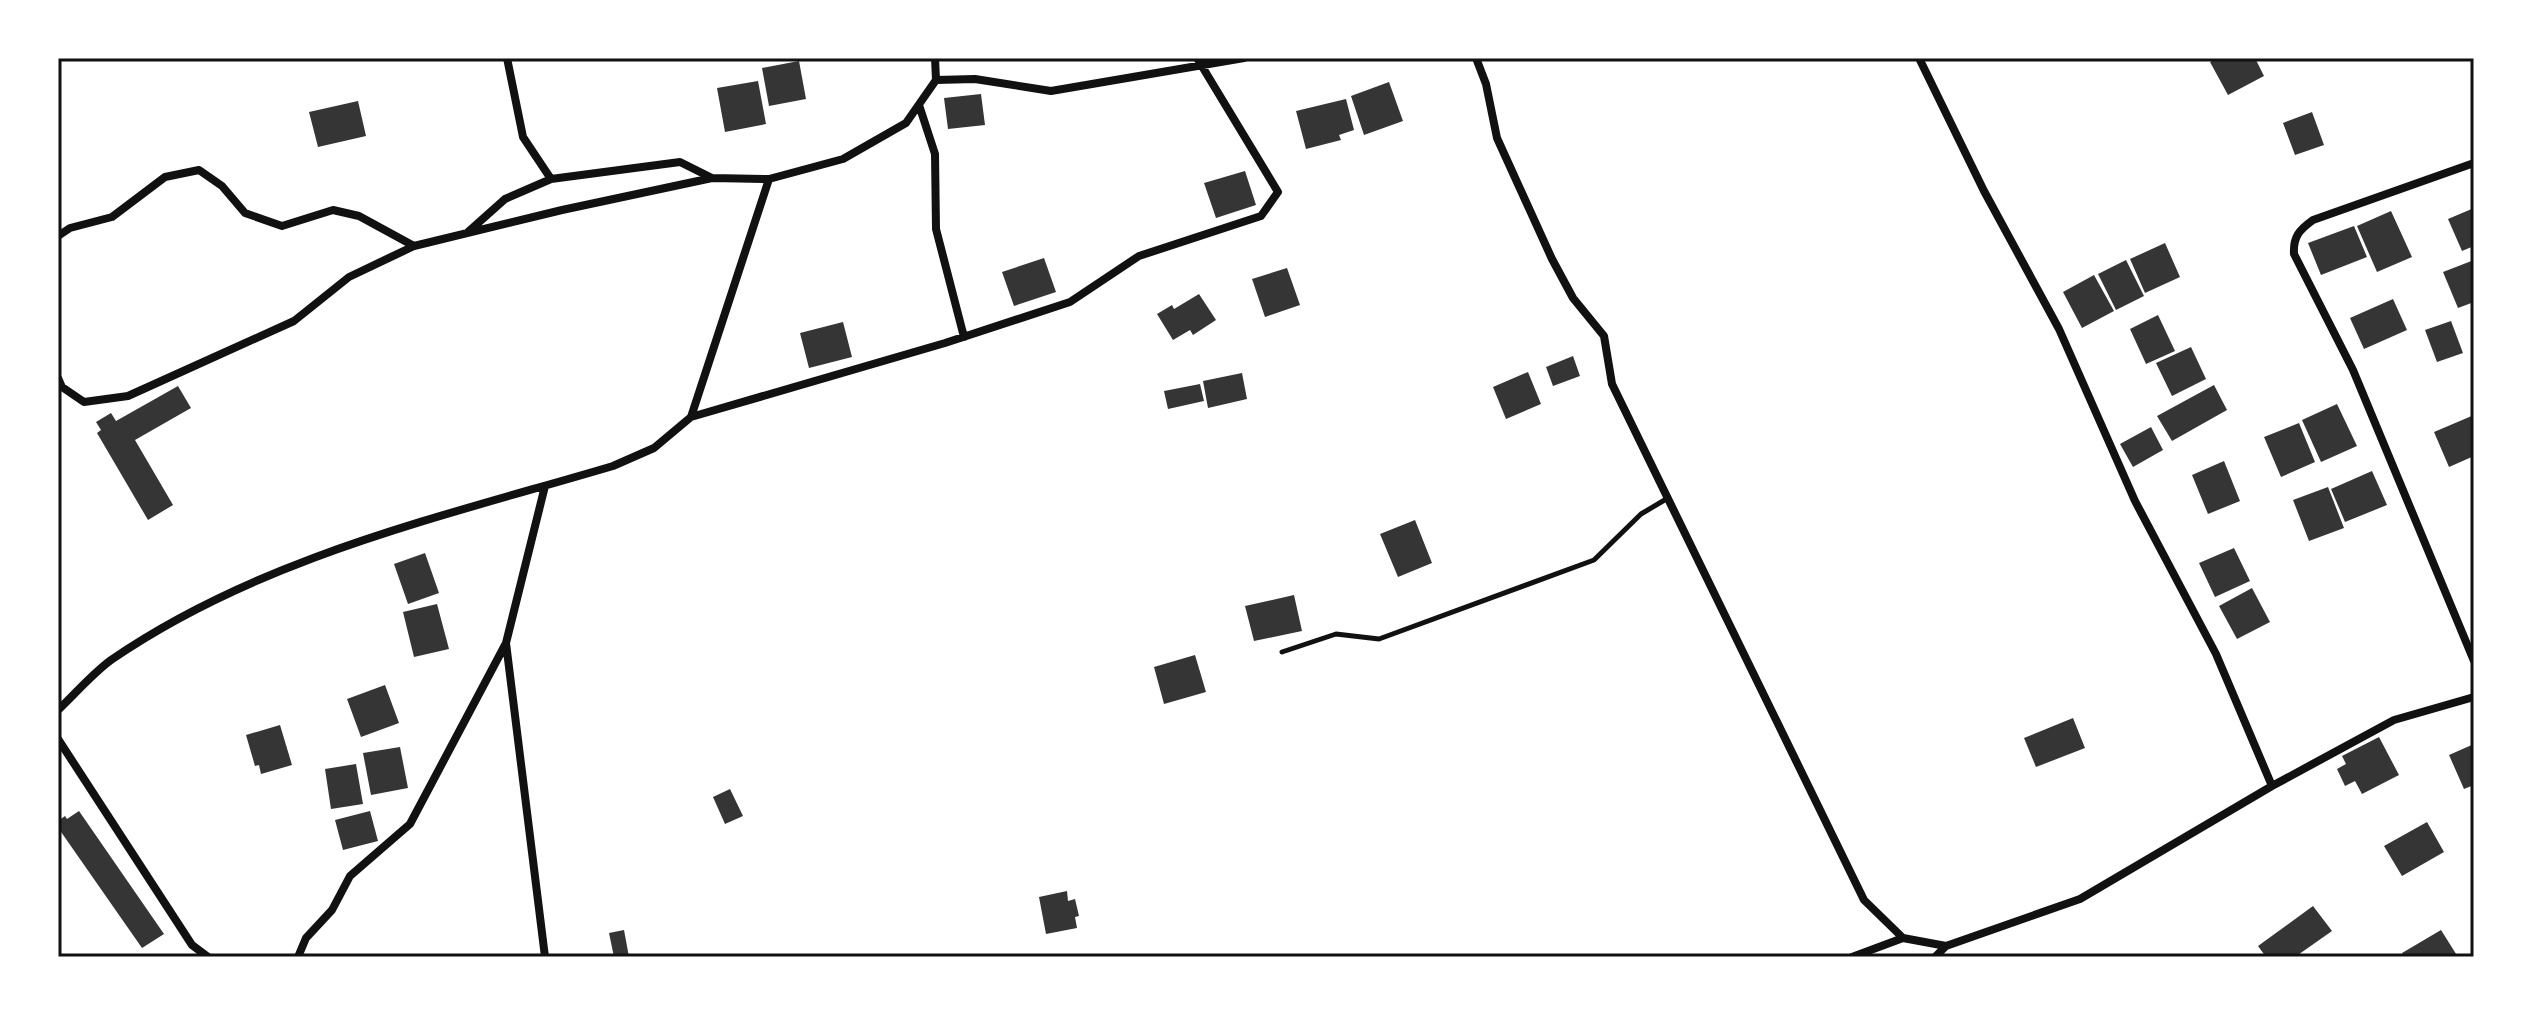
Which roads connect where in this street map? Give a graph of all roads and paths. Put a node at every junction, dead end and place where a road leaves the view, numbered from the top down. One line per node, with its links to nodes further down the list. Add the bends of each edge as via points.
1 (507, 58): 11 (street, via 523,137)
2 (935, 58): 7 (street)
3 (1244, 58): 6 (street)
4 (1476, 58): 20 (street, via 1497,138 1573,298 1604,336 1612,384)
5 (1919, 58): 27 (street, via 2059,329 2135,501 2216,654)
6 (1198, 62): 7 (street, via 1051,91 975,79); 16 (street, via 1278,192 1261,216 1139,256 1070,302)
7 (936, 80): 8 (street)
8 (919, 105): 12 (street, via 906,123 843,159); 16 (street, via 935,154 936,229)
9 (2474, 163): 23 (street, via 2313,220 2299,230 2293,243 2353,370)
10 (712, 178): 11 (street, via 680,162); 12 (street); 13 (street)
11 (551, 179): 13 (street, via 505,199)
12 (769, 179): 18 (street)
13 (465, 235): 15 (street)
14 (58, 236): 15 (street, via 112,217 165,177 199,170 222,186 245,213 282,226 333,210 359,216)
15 (414, 246): 17 (street, via 349,277 294,321 128,396 84,402)
16 (964, 337): 18 (street)
17 (58, 378)
18 (691, 417): 19 (street, via 654,448)
19 (545, 486): 21 (street); 25 (street, via 326,551 216,598 109,662)
20 (1668, 498): 22 (lane, via 1641,514 1594,560 1379,639 1336,634); 28 (street, via 1864,900)
21 (506, 643): 31 (street, via 410,824 350,876); 32 (street)
22 (1282, 652)
23 (2474, 661)
24 (2474, 697): 27 (street, via 2394,720)
25 (58, 710)
26 (58, 739): 30 (street, via 192,945)
27 (2272, 786): 29 (street, via 2080,899)
28 (1903, 938): 29 (street); 33 (street)
29 (1946, 946): 34 (street)
30 (208, 957)
31 (298, 957)
32 (545, 957)
33 (1852, 957)
34 (1935, 957)

